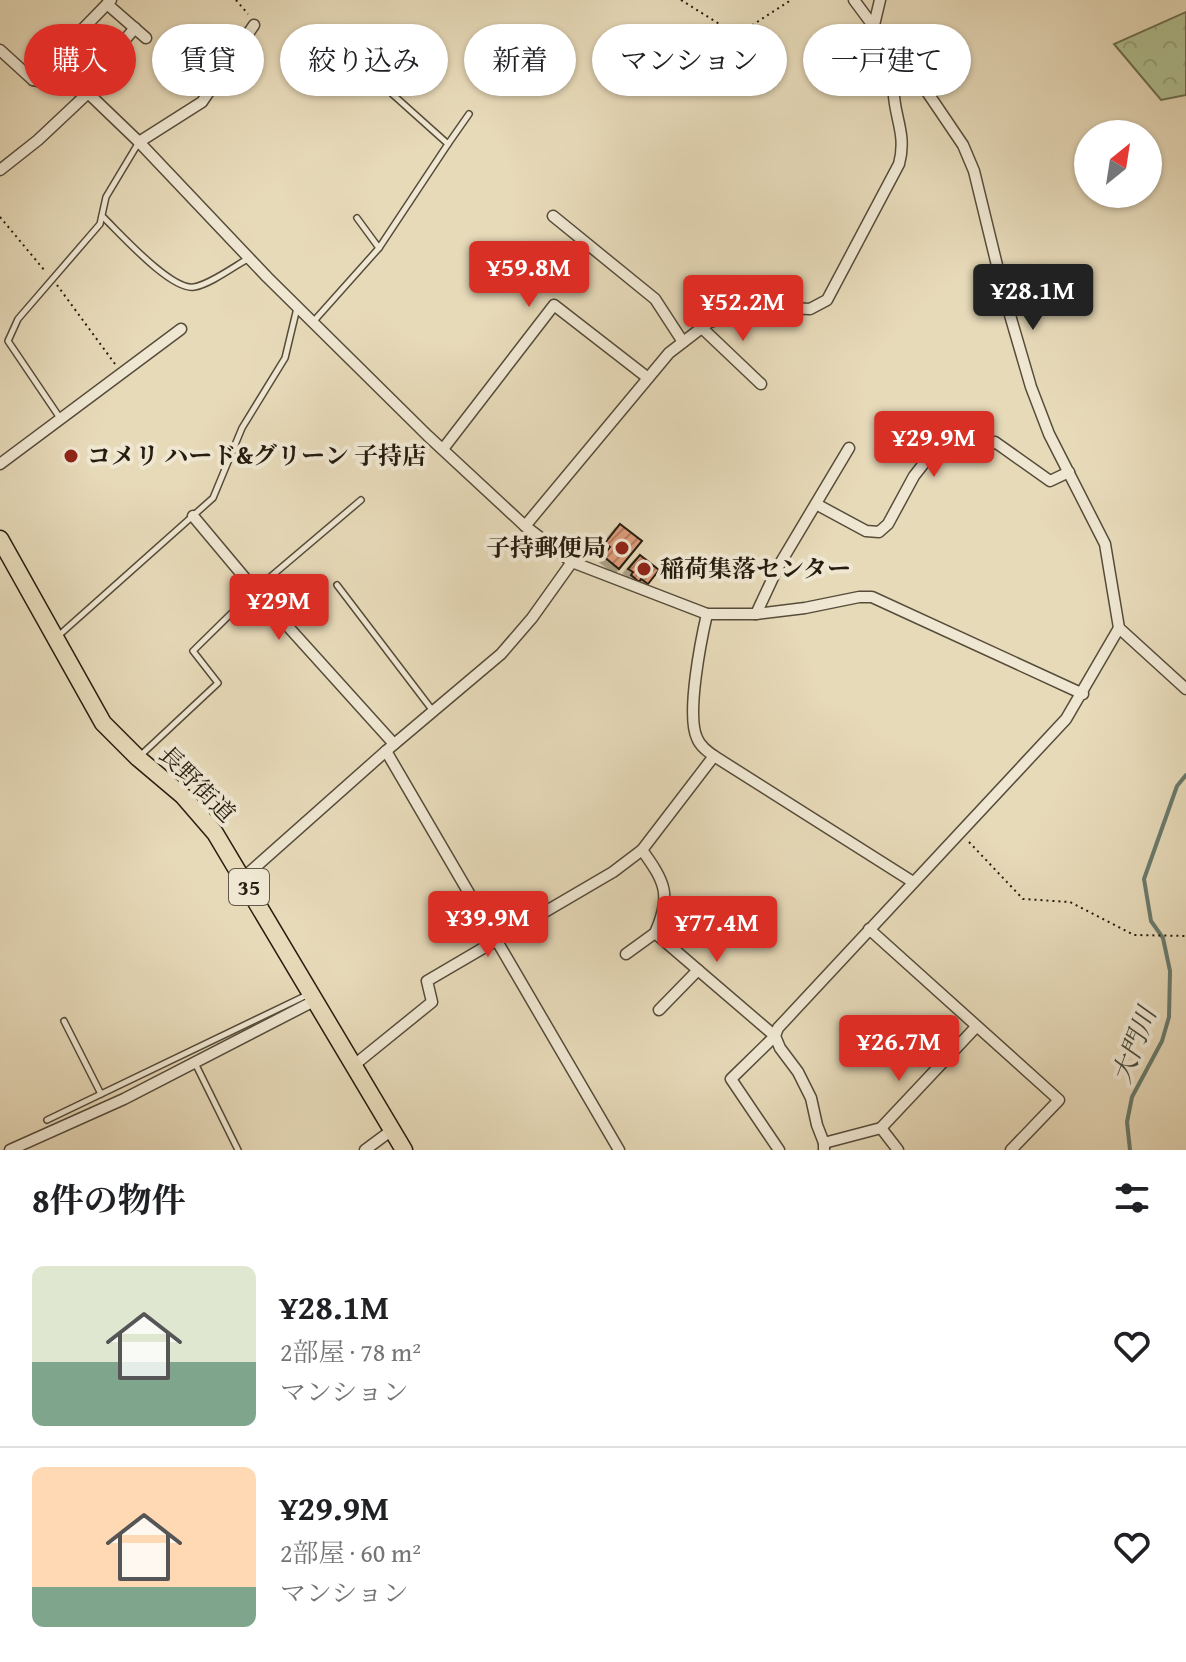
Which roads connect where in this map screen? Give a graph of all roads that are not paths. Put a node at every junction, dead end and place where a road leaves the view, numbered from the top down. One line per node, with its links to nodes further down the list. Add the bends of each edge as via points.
1 (854, 0): 6 (street)
2 (880, 0): 7 (street)
3 (109, 2): 4 (street); 5 (street)
4 (88, 24)
5 (131, 24)
6 (873, 24)
7 (874, 24)
8 (136, 29): 9 (street)
9 (146, 38)
10 (0, 50): 11 (street)
11 (24, 72)
12 (85, 96): 21 (street)
13 (91, 96): 19 (street)
14 (206, 96): 19 (street)
15 (394, 96): 20 (lane)
16 (893, 96): 29 (street, via 902,136 899,164 827,300 810,309 766,307 733,314)
17 (930, 96): 38 (street, via 974,171 1031,387)
18 (469, 114): 20 (lane)
19 (139, 142): 22 (lane, via 106,197); 26 (street)
20 (448, 144): 25 (lane)
21 (0, 170)
22 (102, 215): 26 (lane, via 156,268 185,288 197,287); 34 (lane, via 85,243 18,319 8,341)
23 (553, 216): 31 (street, via 655,299)
24 (357, 218): 25 (lane)
25 (379, 248): 28 (lane)
26 (249, 258): 27 (street)
27 (297, 307): 28 (street); 41 (lane, via 285,358 242,428 213,498)
28 (313, 322): 36 (street)
29 (702, 328): 31 (street); 33 (street)
30 (181, 329): 34 (street)
31 (683, 342): 32 (street)
32 (648, 378): 36 (street, via 554,305); 42 (street)
33 (761, 384)
34 (60, 418): 37 (street)
35 (849, 448): 40 (street)
36 (443, 449): 42 (street)
37 (0, 464)
38 (1069, 472): 40 (street, via 1050,481 995,442 973,456 943,439 879,532 866,531); 49 (street, via 1105,544)
39 (361, 500): 46 (lane)
40 (816, 504): 48 (street)
41 (193, 516): 46 (street); 50 (lane)
42 (525, 526): 44 (street)
43 (0, 539): 50 (main road, 長野街道 / 35)
44 (572, 562): 47 (street); 53 (street, via 501,654)
45 (337, 585): 53 (lane)
46 (255, 590): 54 (street); 56 (lane, via 193,651 218,683)
47 (707, 614): 48 (street); 55 (street, via 693,719 698,741)
48 (756, 614): 52 (street, via 872,597)
49 (1119, 628): 51 (street); 52 (street)
50 (56, 639): 56 (main road, 長野街道 / 35, via 103,723)
51 (1186, 689)
52 (1083, 694): 59 (street, via 1049,739)
53 (433, 712): 54 (street)
54 (390, 748): 58 (street); 62 (street)
55 (714, 756): 57 (street); 59 (street)
56 (138, 758): 58 (main road, 長野街道 / 35, via 201,815)
57 (642, 850): 61 (street, via 663,882 666,898); 62 (street)
58 (243, 878): 65 (main road, 長野街道 / 35)
59 (913, 882): 60 (street)
60 (869, 929): 68 (street); 69 (street)
61 (655, 933): 63 (street); 64 (street)
62 (498, 941): 72 (street, via 427,981 432,1002); 86 (street)
63 (626, 954)
64 (698, 970): 66 (street); 69 (street)
65 (311, 997): 70 (street); 72 (main road, 長野街道 / 35)
66 (659, 1010)
67 (64, 1021): 75 (lane)
68 (976, 1027): 79 (street); 89 (street, via 1059,1100)
69 (775, 1036): 81 (street, via 811,1098); 87 (street, via 731,1079)
70 (220, 1043): 71 (street); 73 (lane)
71 (195, 1062): 74 (street); 83 (lane)
72 (353, 1066): 80 (main road, 長野街道 / 35)
73 (154, 1068): 74 (street); 75 (lane)
74 (162, 1078): 77 (street)
75 (101, 1094): 76 (lane)
76 (74, 1106): 77 (street); 78 (lane)
77 (80, 1118): 82 (street)
78 (47, 1120)
79 (881, 1128): 81 (street); 88 (street)
80 (392, 1130): 84 (street); 85 (main road, 長野街道 / 35)
81 (824, 1146)
82 (10, 1150)
83 (238, 1150)
84 (365, 1150)
85 (404, 1150)
86 (619, 1150)
87 (779, 1150)
88 (898, 1150)
89 (1011, 1150)

